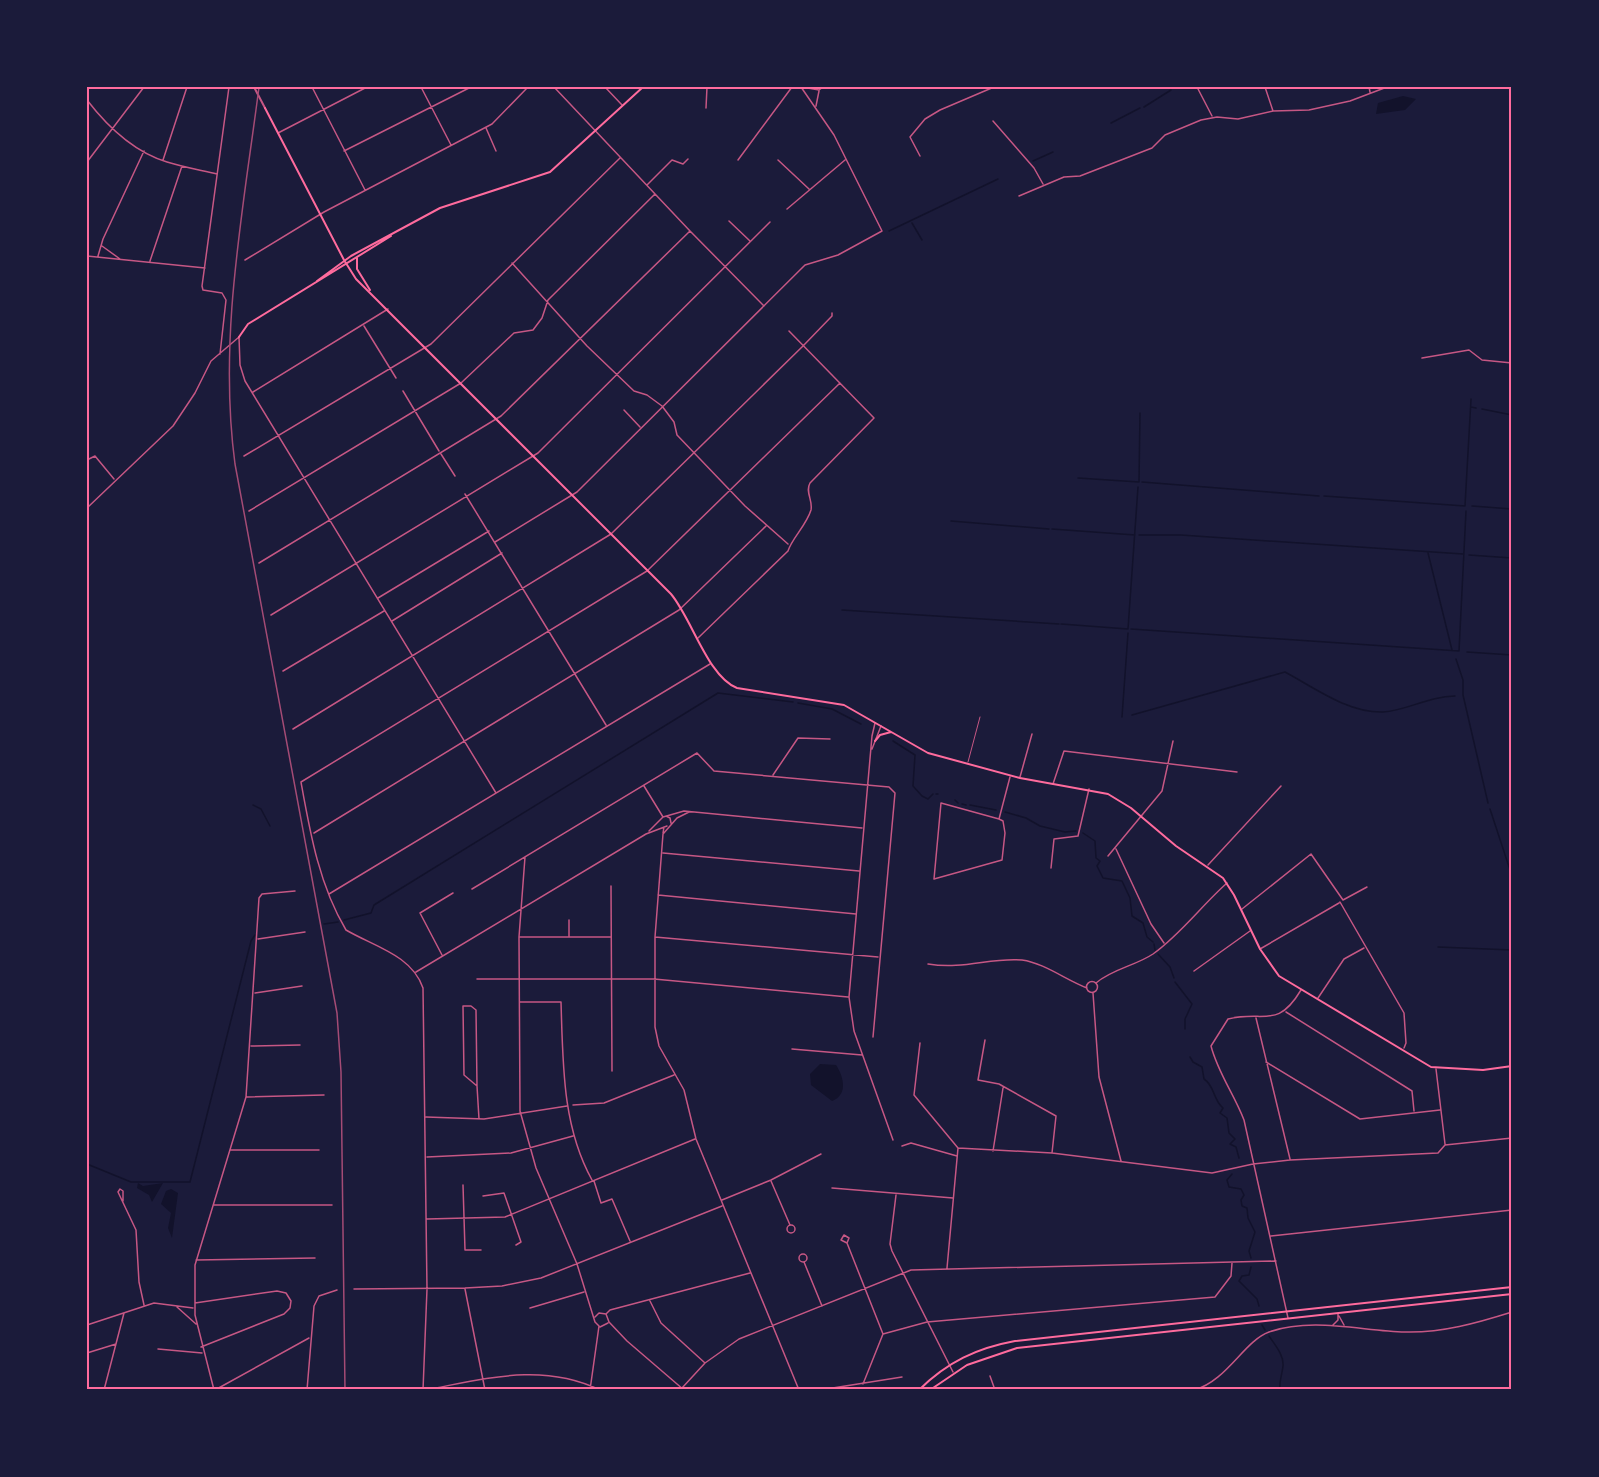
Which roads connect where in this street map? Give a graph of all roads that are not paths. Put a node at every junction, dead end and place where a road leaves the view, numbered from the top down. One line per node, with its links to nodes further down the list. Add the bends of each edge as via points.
1 (144, 87): 35 (street)
2 (188, 87): 48 (street)
3 (229, 87): 51 (street)
4 (254, 87): 27 (street)
5 (312, 87): 30 (street)
6 (367, 87): 30 (street)
7 (421, 87): 26 (street)
8 (471, 87): 26 (street)
9 (528, 87): 34 (street)
10 (554, 87): 36 (street)
11 (605, 87): 25 (street)
12 (643, 87): 25 (main road)
13 (707, 87): 28 (street)
14 (792, 87): 45 (street)
15 (802, 87): 22 (street); 29 (street)
16 (823, 87): 22 (street)
17 (994, 87): 42 (street, via 925,119 910,137)
18 (1197, 87): 32 (street)
19 (1265, 87): 31 (street)
20 (1369, 87): 23 (street)
21 (1387, 87): 23 (street)
22 (819, 90): 29 (street)
23 (1371, 93): 31 (street, via 1309,110)
24 (87, 100): 35 (street)
25 (623, 105): 36 (main road)
26 (431, 107): 38 (street); 40 (street)
27 (265, 108): 37 (main road)
28 (706, 108)
29 (816, 108): 47 (street)
30 (324, 110): 37 (street); 40 (street)
31 (1273, 111): 32 (street, via 1238,119)
32 (1212, 117): 52 (street, via 1165,135 1152,148 1080,176)
33 (993, 121): 52 (street)
34 (485, 128): 38 (street); 41 (street)
35 (111, 130): 39 (street); 49 (street)
36 (596, 131): 43 (street); 63 (main road, via 546,174 447,205)
37 (278, 133): 59 (main road)
38 (452, 146): 54 (street)
39 (145, 150): 48 (street); 65 (street)
40 (344, 151): 54 (street)
41 (496, 151)
42 (920, 156)
43 (620, 158): 53 (street); 73 (street)
44 (688, 159): 53 (street, via 683,164 672,160)
45 (738, 160)
46 (778, 160): 55 (street)
47 (846, 160): 55 (street); 80 (street, via 882,231 838,255 805,265)
48 (163, 161): 50 (street)
49 (87, 162)
50 (182, 165): 51 (street); 72 (street)
51 (217, 174): 76 (street)
52 (1044, 185): 57 (street)
53 (647, 186): 56 (street)
54 (365, 190): 59 (street)
55 (810, 190): 58 (street)
56 (655, 194): 62 (street); 79 (street)
57 (1019, 195)
58 (787, 209)
59 (320, 214): 70 (street); 71 (main road)
60 (729, 221): 64 (street)
61 (770, 222): 64 (street)
62 (690, 231): 75 (street); 86 (street)
63 (396, 233): 68 (main road); 71 (main road)
64 (751, 242): 75 (street)
65 (101, 245): 67 (street); 69 (street)
66 (87, 256): 67 (street)
67 (97, 258): 69 (street)
68 (357, 258): 74 (main road); 78 (main road, via 357,269)
69 (120, 260): 72 (street)
70 (245, 260)
71 (344, 260): 74 (main road); 77 (main road)
72 (150, 263): 76 (street)
73 (512, 263): 79 (street); 88 (street)
74 (346, 265): 77 (main road); 78 (main road)
75 (726, 266): 80 (street); 93 (street)
76 (205, 267): 89 (street, via 203,289 220,293 226,300)
77 (317, 282): 85 (main road, via 248,324)
78 (372, 293): 81 (main road)
79 (548, 300): 86 (street); 95 (street, via 533,330 514,333)
80 (765, 306): 99 (street)
81 (388, 309): 83 (street); 88 (main road)
82 (832, 313): 87 (street)
83 (364, 326): 92 (street); 98 (street)
84 (789, 331): 87 (street)
85 (239, 337): 89 (street); 98 (street, via 241,372)
86 (581, 338): 93 (street); 102 (street)
87 (803, 346): 96 (street); 106 (street)
88 (425, 347): 92 (street); 95 (main road)
89 (220, 354): 112 (street, via 211,362 173,426)
90 (1422, 358): 91 (street, via 1469,350 1482,360)
91 (1512, 363)
92 (390, 368): 94 (street); 104 (street)
93 (617, 374): 99 (street, via 634,391 646,394); 108 (street)
94 (396, 378)
95 (461, 383): 101 (street); 102 (main road)
96 (840, 383): 113 (street); 123 (street, via 874,418 810,483 811,508)
97 (403, 391): 101 (street)
98 (252, 393): 104 (street)
99 (662, 406): 103 (street); 106 (street, via 674,422 677,435)
100 (624, 410): 103 (street)
101 (415, 411): 105 (street); 111 (street)
102 (497, 419): 105 (street); 108 (main road)
103 (641, 428): 115 (street)
104 (278, 435): 107 (street); 111 (street)
105 (440, 452): 110 (street); 118 (street)
106 (694, 453): 113 (street); 121 (street)
107 (244, 456)
108 (533, 456): 114 (street); 115 (main road)
109 (87, 460): 112 (street, via 95,456)
110 (455, 476)
111 (304, 478): 117 (street); 118 (street)
112 (115, 480): 116 (street)
113 (730, 490): 119 (street); 127 (street)
114 (466, 495): 120 (street); 126 (street)
115 (572, 495): 121 (main road); 122 (street)
116 (87, 508)
117 (249, 511)
118 (330, 521): 125 (street); 126 (street)
119 (766, 526): 123 (street); 130 (street)
120 (489, 531): 122 (street); 129 (street)
121 (611, 534): 127 (main road); 128 (street)
122 (495, 542): 124 (street)
123 (789, 544): 135 (street, via 788,551)
124 (502, 553): 128 (street); 133 (street)
125 (259, 563)
126 (356, 563): 129 (street); 132 (street)
127 (647, 571): 130 (main road); 134 (street)
128 (523, 589): 134 (street); 136 (street)
129 (377, 598): 131 (street)
130 (682, 608): 135 (main road); 139 (street)
131 (384, 610): 133 (street); 138 (street)
132 (271, 615)
133 (391, 621): 136 (street)
134 (550, 632): 139 (street); 140 (street)
135 (698, 638): 137 (main road)
136 (412, 657): 140 (street); 145 (street)
137 (712, 663): 142 (main road, via 721,679 737,688 831,702); 143 (street)
138 (283, 671)
139 (575, 674): 143 (street); 149 (street)
140 (438, 700): 149 (street); 174 (street, via 301,782)
141 (980, 717): 153 (lane)
142 (876, 723): 144 (main road); 152 (street)
143 (607, 726): 164 (street)
144 (881, 726): 146 (main road); 150 (street)
145 (293, 729)
146 (891, 732): 150 (main road); 153 (main road, via 928,753)
147 (1032, 734): 158 (street)
148 (830, 739): 156 (street, via 798,738)
149 (464, 741): 164 (street); 174 (street)
150 (875, 741): 152 (street)
151 (1173, 741): 154 (street)
152 (872, 750): 161 (street)
153 (968, 764): 157 (main road)
154 (1170, 764): 155 (street); 159 (street, via 1064,751); 167 (street, via 1162,791)
155 (1237, 772)
156 (772, 776): 160 (street, via 714,771 697,753); 161 (street)
157 (1010, 776): 158 (main road); 168 (street)
158 (1020, 778): 159 (main road)
159 (1052, 784): 163 (main road)
160 (644, 785): 166 (street); 179 (street)
161 (868, 785): 172 (street); 210 (street, via 889,787 895,793)
162 (1281, 786): 181 (street)
163 (1089, 789): 167 (main road, via 1119,799); 182 (street, via 1078,836 1054,839)
164 (495, 793): 190 (street)
165 (689, 812): 166 (street); 170 (street); 172 (street)
166 (664, 817): 169 (street); 170 (street, via 670,818)
167 (1142, 817): 177 (street); 181 (main road, via 1176,846)
168 (999, 819): 168 (street, via 1005,833 1002,860 933,879 941,803)
169 (661, 820): 171 (street); 175 (street)
170 (669, 825): 171 (street); 176 (street)
171 (664, 826): 173 (street); 176 (street)
172 (862, 828): 183 (street)
173 (656, 829): 175 (street); 176 (street)
174 (313, 833): 190 (street, via 319,872)
175 (646, 834): 194 (street)
176 (663, 834): 178 (street)
177 (1115, 848): 180 (street); 205 (street)
178 (662, 853): 183 (street); 191 (street)
179 (525, 856): 187 (street); 194 (street)
180 (1108, 856)
181 (1208, 865): 184 (main road)
182 (1051, 868)
183 (860, 871): 196 (street)
184 (1227, 883): 195 (main road); 205 (street)
185 (611, 886): 202 (street)
186 (1367, 887): 192 (street)
187 (472, 889)
188 (295, 891): 204 (street, via 262,894)
189 (453, 893): 208 (street, via 420,913)
190 (328, 894): 213 (street, via 346,930 395,955)
191 (658, 895): 196 (street); 203 (street)
192 (1343, 900): 193 (street); 195 (street, via 1311,854)
193 (1340, 902): 206 (street); 207 (street)
194 (521, 908): 200 (street); 208 (street)
195 (1241, 910): 198 (main road)
196 (856, 914): 209 (street)
197 (569, 920): 201 (street)
198 (1250, 931): 207 (main road); 212 (street)
199 (305, 932): 204 (street)
200 (519, 937): 201 (street); 216 (street)
201 (569, 937): 202 (street)
202 (611, 937): 215 (street)
203 (655, 937): 209 (street); 217 (street)
204 (257, 939): 223 (street)
205 (1164, 944): 218 (street, via 1150,956)
206 (1365, 948): 225 (street, via 1344,959); 235 (street, via 1404,1013 1406,1043)
207 (1260, 949): 221 (main road, via 1279,976)
208 (442, 956): 213 (street)
209 (852, 956): 210 (street); 224 (street)
210 (880, 958): 229 (street)
211 (928, 963): 220 (street, via 955,967 1025,960)
212 (1194, 971)
213 (416, 972): 251 (street, via 423,988)
214 (477, 979): 216 (street)
215 (612, 979): 216 (street); 217 (street); 240 (street)
216 (518, 980): 226 (street)
217 (654, 980): 224 (street); 241 (street, via 659,1046)
218 (1096, 983): 220 (street, via 1090,982); 222 (street)
219 (302, 986): 223 (street)
220 (1087, 988): 222 (street)
221 (1301, 990): 225 (main road); 227 (street)
222 (1093, 993): 269 (street, via 1099,1077)
223 (254, 994): 233 (street)
224 (849, 997): 236 (street, via 851,1020)
225 (1317, 999): 235 (main road)
226 (519, 1002): 247 (street, via 561,1002); 250 (street)
227 (1286, 1011): 228 (street); 249 (street, via 1412,1091)
228 (1256, 1018): 237 (street); 270 (street, via 1228,1019 1211,1046 1217,1070 1237,1100)
229 (873, 1037)
230 (985, 1041): 243 (street, via 978,1080)
231 (921, 1043): 259 (street, via 914,1095)
232 (300, 1045): 233 (street)
233 (251, 1046): 245 (street)
234 (792, 1048): 236 (street)
235 (1402, 1051): 239 (main road)
236 (862, 1055): 256 (street)
237 (1266, 1062): 249 (street, via 1360,1119); 268 (street)
238 (1512, 1066): 239 (main road, via 1493,1070)
239 (1436, 1068): 248 (street)
240 (612, 1071)
241 (675, 1074): 246 (street, via 604,1103); 255 (street, via 687,1099)
242 (477, 1086): 242 (street, via 464,1075 463,1006 476,1010); 252 (street)
243 (1003, 1087): 263 (street); 265 (street, via 1056,1116)
244 (324, 1095): 245 (street)
245 (246, 1097): 261 (street)
246 (573, 1105)
247 (567, 1106): 250 (street); 253 (street)
248 (1440, 1110): 249 (street); 257 (street)
249 (1414, 1113)
250 (521, 1114): 252 (street); 260 (street)
251 (426, 1117): 252 (street); 267 (street)
252 (479, 1119)
253 (573, 1136): 260 (street); 272 (street)
254 (1512, 1138): 257 (street)
255 (696, 1139): 272 (street); 279 (street)
256 (892, 1140)
257 (1445, 1145): 268 (street, via 1438,1153)
258 (902, 1146): 266 (street, via 910,1143)
259 (958, 1148): 263 (street); 266 (street)
260 (530, 1149): 267 (street); 278 (street)
261 (230, 1150): 262 (street); 281 (street)
262 (320, 1150)
263 (993, 1151): 265 (street)
264 (821, 1154): 271 (street)
265 (1052, 1154): 269 (street)
266 (958, 1156): 277 (street)
267 (426, 1157): 286 (street)
268 (1290, 1160): 270 (street)
269 (1121, 1161): 270 (street, via 1212,1173)
270 (1253, 1164): 289 (street)
271 (771, 1180): 279 (street); 288 (street)
272 (593, 1181): 278 (street); 290 (street, via 602,1203 612,1199)
273 (463, 1185): 287 (street)
274 (832, 1188): 275 (street)
275 (896, 1195): 277 (street); 302 (street, via 890,1244)
276 (483, 1196): 285 (street, via 504,1193)
277 (953, 1198): 300 (street)
278 (549, 1199): 285 (street); 299 (street)
279 (721, 1200): 283 (street)
280 (123, 1201): 314 (street, via 136,1230)
281 (213, 1205): 282 (street); 295 (street)
282 (332, 1205)
283 (723, 1205): 290 (street); 301 (street)
284 (1512, 1210): 289 (street)
285 (512, 1215): 287 (street); 292 (street, via 521,1242)
286 (426, 1219): 287 (street); 307 (street)
287 (462, 1219): 293 (street, via 465,1250)
288 (789, 1225)
289 (1270, 1236): 296 (street)
290 (631, 1242): 299 (street)
291 (847, 1243): 305 (street)
292 (516, 1245)
293 (481, 1250)
294 (315, 1258): 295 (street)
295 (196, 1260): 312 (street)
296 (1276, 1261): 298 (street); 319 (street)
297 (804, 1262): 316 (street)
298 (1232, 1262): 300 (street); 327 (street, via 1231,1276 1215,1297)
299 (577, 1264): 304 (street, via 541,1278); 309 (street)
300 (947, 1269): 302 (street)
301 (751, 1273): 311 (street); 330 (street)
302 (902, 1273): 305 (street); 327 (street)
303 (1512, 1287): 313 (main road)
304 (465, 1288): 307 (street); 348 (street)
305 (864, 1288): 316 (street); 334 (street)
306 (354, 1289): 307 (street)
307 (427, 1289): 355 (street)
308 (337, 1290): 336 (street, via 319,1296)
309 (585, 1292): 318 (street); 324 (street)
310 (1512, 1294): 322 (main road)
311 (650, 1300): 323 (street); 343 (street, via 660,1323)
312 (194, 1303): 317 (street); 339 (street, via 277,1291 286,1293 291,1301 284,1314)
313 (1347, 1304): 319 (main road); 322 (main road)
314 (144, 1305): 315 (street); 320 (street)
315 (176, 1306): 317 (street); 328 (street)
316 (822, 1306): 330 (street)
317 (194, 1308): 328 (street)
318 (530, 1308)
319 (1287, 1311): 325 (street); 335 (main road)
320 (123, 1312): 329 (street); 337 (street)
321 (1512, 1312): 333 (street, via 1436,1331 1380,1331)
322 (1338, 1313): 325 (main road); 332 (street); 333 (street)
323 (606, 1314): 324 (street, via 599,1313); 326 (street)
324 (595, 1318): 331 (street)
325 (1288, 1318): 338 (main road)
326 (609, 1322): 331 (street); 351 (street)
327 (927, 1322): 334 (street); 344 (street)
328 (196, 1324): 339 (street)
329 (87, 1325)
330 (773, 1325): 343 (street, via 740,1339); 359 (street)
331 (599, 1326): 350 (street)
332 (1332, 1326): 333 (street); 364 (street, via 1268,1332 1212,1382)
333 (1345, 1326)
334 (883, 1334): 349 (street)
335 (1055, 1336): 338 (main road); 344 (main road, via 995,1344)
336 (310, 1338): 353 (street); 354 (street)
337 (117, 1344): 341 (street); 352 (street)
338 (1050, 1345): 345 (main road, via 1002,1352)
339 (201, 1347): 342 (street)
340 (158, 1349): 342 (street)
341 (87, 1353)
342 (203, 1353): 353 (street)
343 (705, 1364): 351 (street)
344 (948, 1365): 345 (street); 361 (main road)
345 (953, 1372): 362 (main road)
346 (902, 1377): 349 (street)
347 (990, 1377): 363 (street)
348 (483, 1379): 350 (street, via 531,1373); 355 (street); 356 (street)
349 (863, 1384): 360 (street)
350 (591, 1386): 357 (street); 358 (street)
351 (683, 1389)
352 (104, 1390)
353 (214, 1390)
354 (308, 1390)
355 (424, 1390)
356 (484, 1390)
357 (590, 1390)
358 (600, 1390)
359 (799, 1390)
360 (820, 1390)
361 (919, 1390)
362 (930, 1390)
363 (995, 1390)
364 (1194, 1390)

